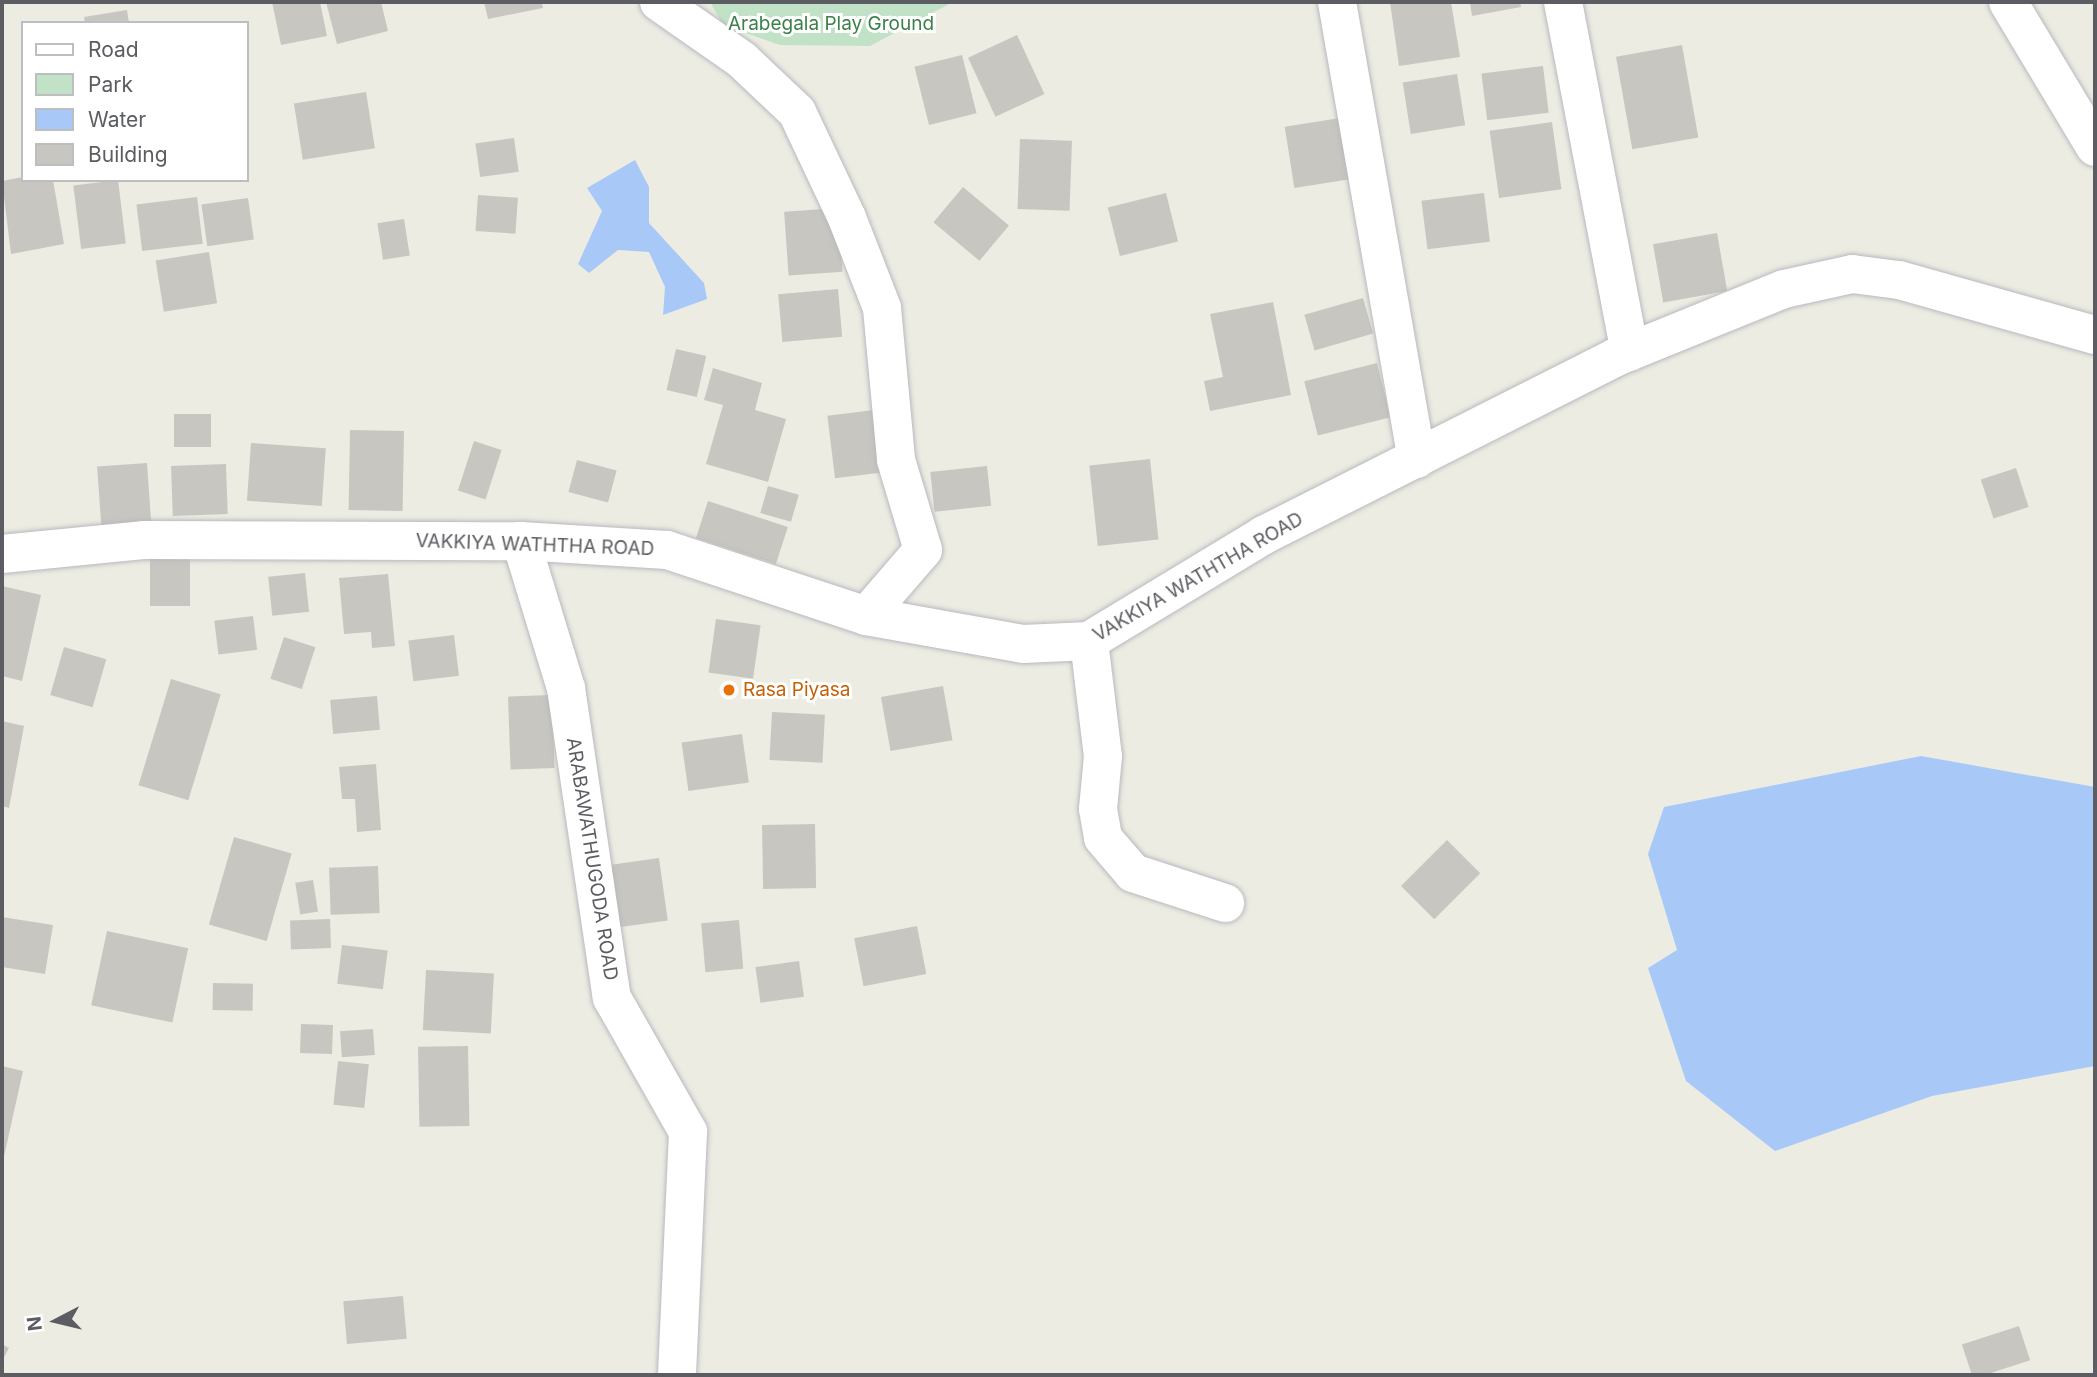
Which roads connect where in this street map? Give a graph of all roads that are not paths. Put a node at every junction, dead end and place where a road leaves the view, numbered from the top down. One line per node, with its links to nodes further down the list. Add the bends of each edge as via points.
1 (659, 2): 11 (street, via 742,60 797,112 847,218 882,308 896,460 923,550)
2 (1337, 2): 8 (street)
3 (1563, 2): 7 (street)
4 (2008, 2): 5 (street)
5 (2095, 147)
6 (2095, 335): 7 (street, VAKKIYA WATHTHA ROAD, via 1899,280 1852,274 1784,289)
7 (1630, 352): 8 (street, VAKKIYA WATHTHA ROAD)
8 (1417, 459): 12 (street, VAKKIYA WATHTHA ROAD, via 1264,535)
9 (521, 541): 10 (street, VAKKIYA WATHTHA ROAD, via 145,540); 11 (street, VAKKIYA WATHTHA ROAD, via 667,550); 14 (street, ARABAWATHUGODA ROAD, via 566,688 612,998 688,1132)
10 (2, 554)
11 (866, 616): 12 (street, VAKKIYA WATHTHA ROAD, via 1023,644)
12 (1089, 641): 13 (street, via 1103,756 1098,809 1103,838 1133,873)
13 (1225, 903)
14 (677, 1375)

